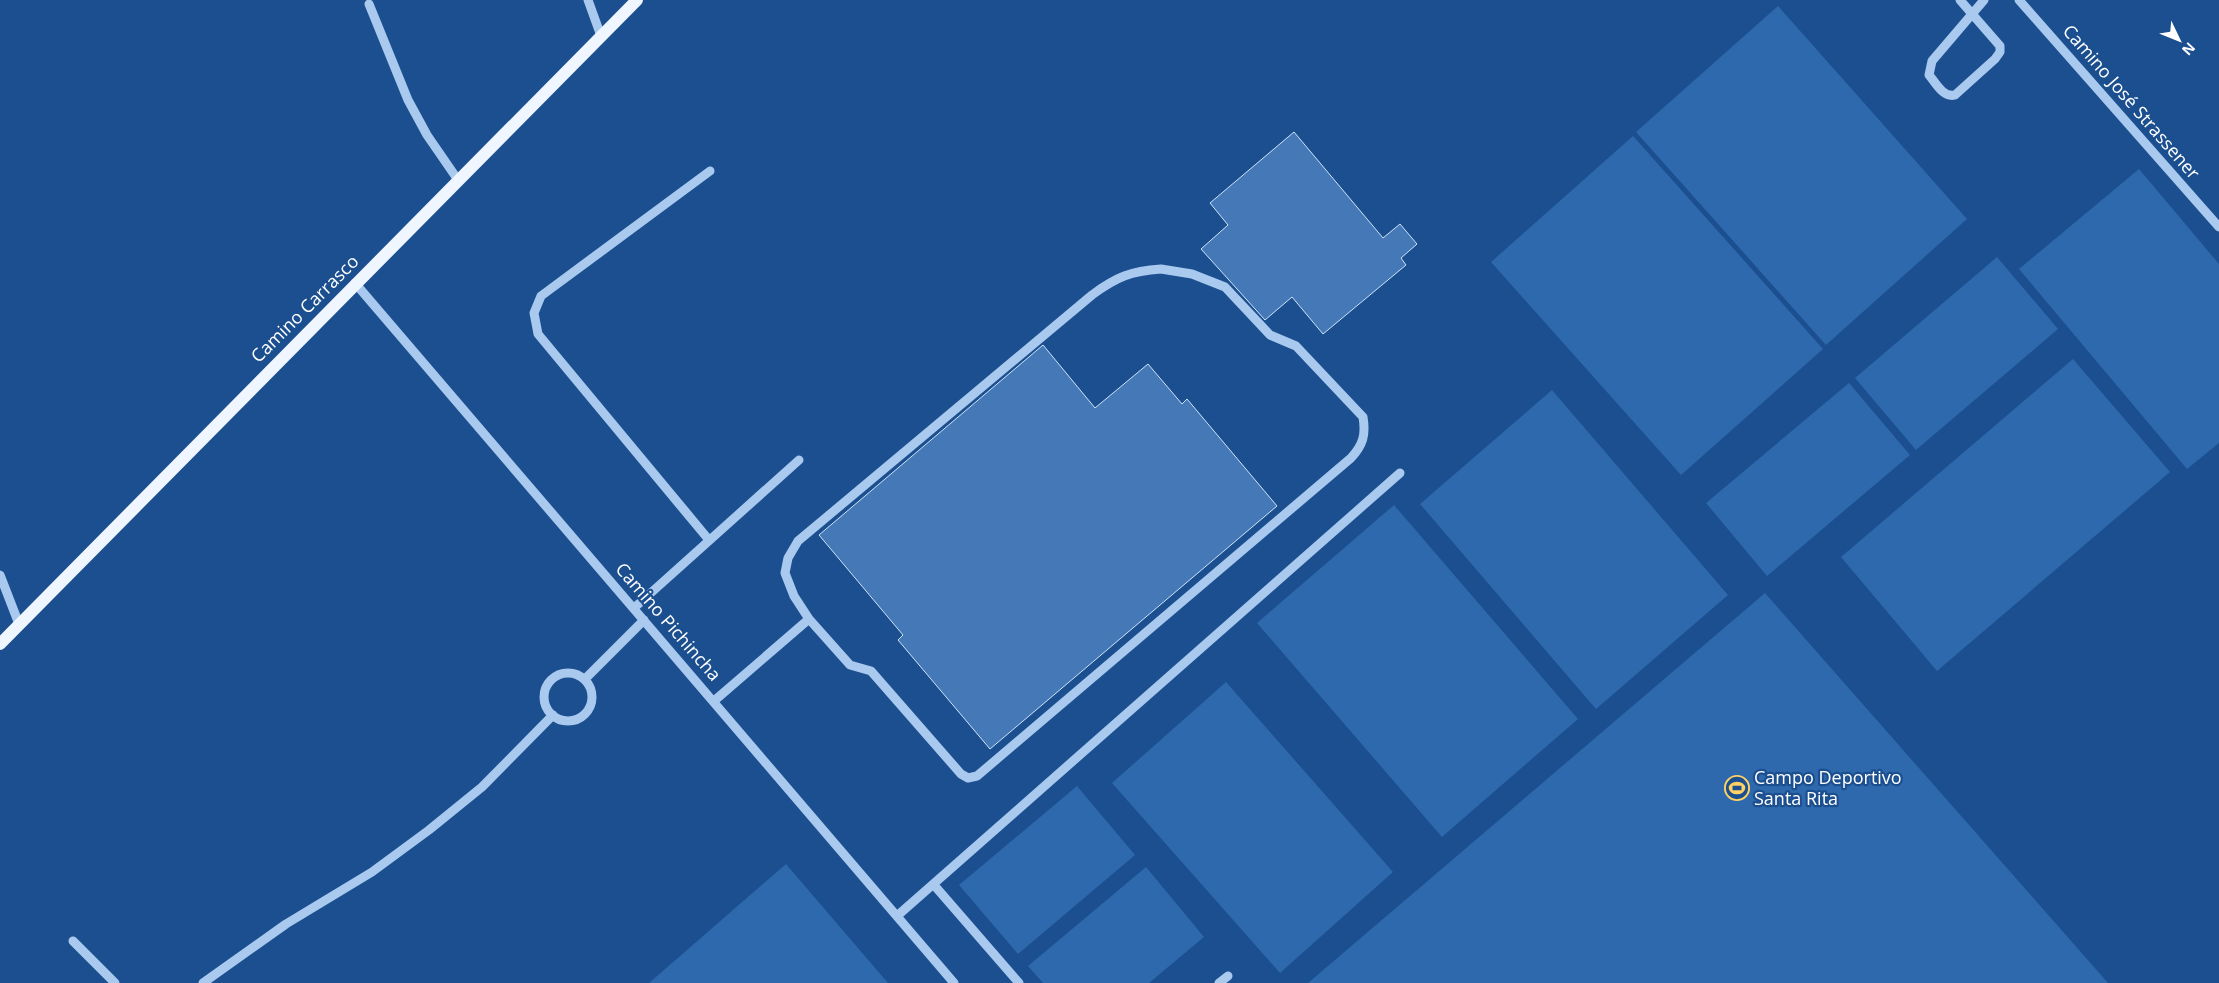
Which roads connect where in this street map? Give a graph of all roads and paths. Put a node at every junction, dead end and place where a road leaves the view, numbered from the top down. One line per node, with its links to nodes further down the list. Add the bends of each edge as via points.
1 (588, 0): 8 (street)
2 (636, 0): 8 (main road, Camino Carrasco)
3 (1960, 0): 7 (street)
4 (1984, 0): 7 (street)
5 (2019, 0): 11 (street, Camino José Strassener)
6 (369, 4): 10 (street, via 408,100)
7 (1972, 14): 7 (street, via 1930,67 1929,75 1949,96 1955,95 2000,52 2000,46)
8 (600, 36): 10 (main road, Camino Carrasco)
9 (710, 171): 15 (street, via 541,296 534,313 538,334)
10 (458, 180): 12 (main road, Camino Carrasco)
11 (2219, 226)
12 (356, 283): 17 (street, Camino Pichincha); 20 (main road, Camino Carrasco)
13 (799, 460): 15 (street)
14 (1400, 473): 25 (street)
15 (709, 540): 17 (street)
16 (0, 575): 20 (street)
17 (634, 608): 19 (street, Camino Pichincha)
18 (809, 619): 18 (street, via 850,665 871,671 961,774 968,778 977,776 1351,458 1364,438 1363,417 1296,346 1270,335 1225,286 1176,271 1135,271 1112,280 1092,295 798,540 788,558 785,573 794,596); 23 (street)
19 (644, 620): 22 (street); 23 (street, Camino Pichincha)
20 (19, 624): 21 (main road, Camino Carrasco)
21 (0, 644)
22 (585, 679): 24 (street, via 592,692 586,712 580,718 566,721); 24 (street, via 572,672 557,676 546,687 545,702)
23 (714, 701): 26 (street, Camino Pichincha)
24 (553, 715): 30 (street, via 482,787 429,830 372,872 286,924)
25 (934, 885): 26 (street); 32 (street)
26 (897, 916): 31 (street, Camino Pichincha)
27 (73, 941): 29 (street)
28 (1228, 976): 33 (street)
29 (115, 983)
30 (203, 983)
31 (954, 983)
32 (1019, 983)
33 (1219, 983)

